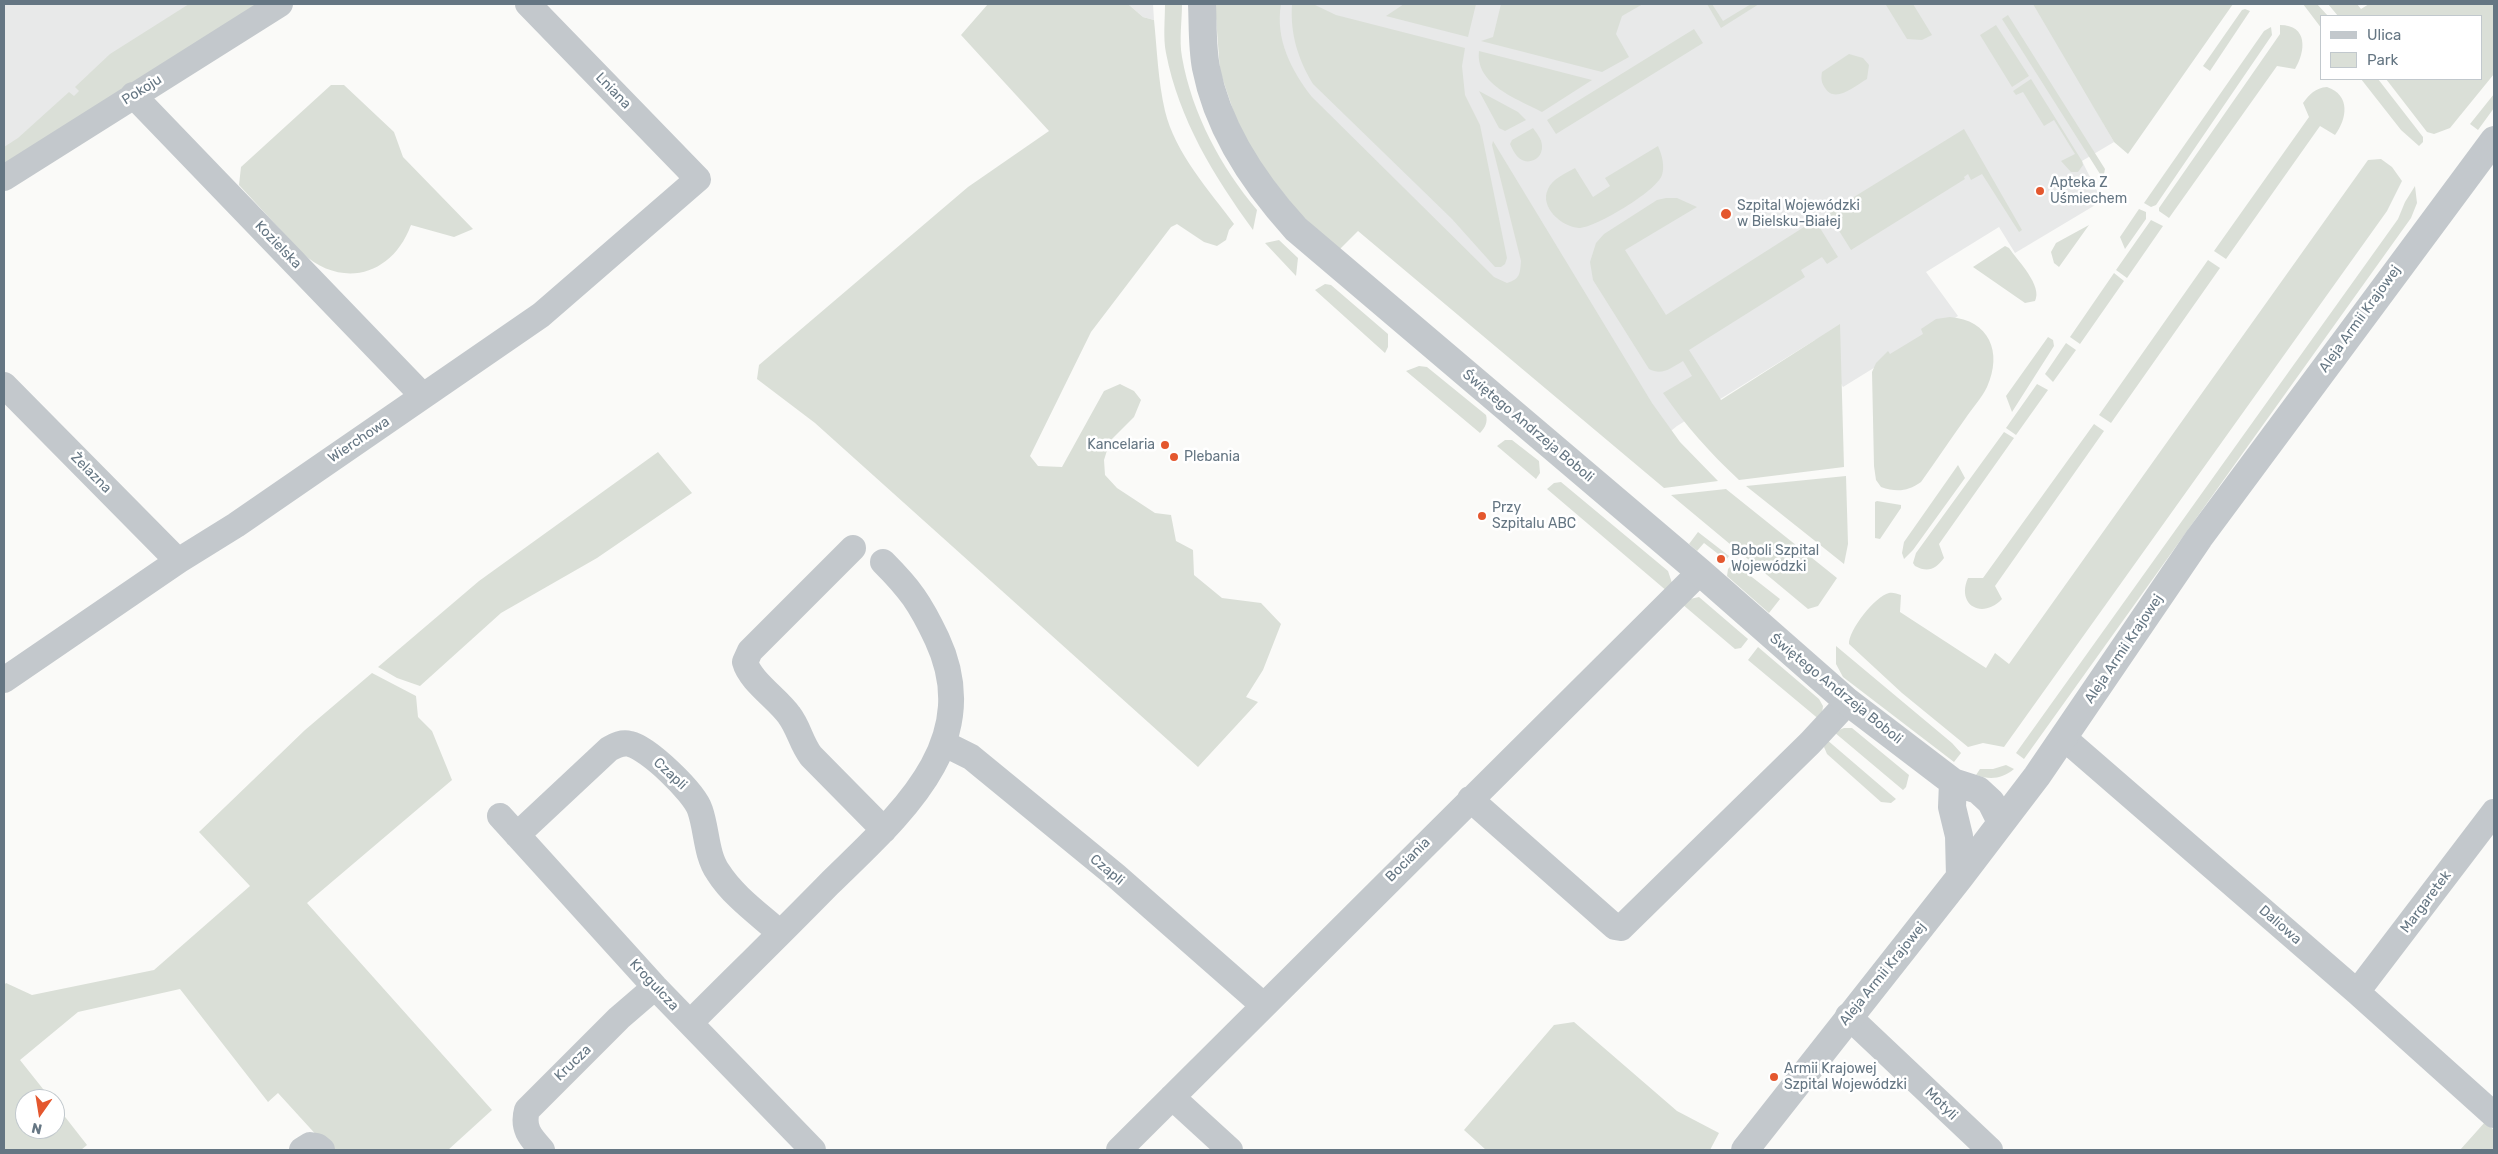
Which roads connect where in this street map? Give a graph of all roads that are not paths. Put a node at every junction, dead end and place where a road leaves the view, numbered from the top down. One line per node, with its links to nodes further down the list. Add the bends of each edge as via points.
1 (280, 4): 4 (street, Pokoju)
2 (528, 4): 7 (street, Lniana)
3 (1202, 4): 13 (street, Świętego Andrzeja Boboli, via 1206,67 1216,103 1238,152 1285,217)
4 (134, 95): 6 (street, Pokoju); 9 (street, Kozielska)
5 (2494, 140): 16 (street, Aleja Armii Krajowej, via 2199,538)
6 (4, 178)
7 (698, 179): 9 (street, Wierchowa, via 541,315)
8 (4, 384): 11 (street, Żelazna)
9 (423, 396): 11 (street, Wierchowa)
10 (852, 548): 23 (street, via 750,651 745,662 750,672 789,715 801,743 811,756)
11 (178, 561): 14 (street, Wierchowa)
12 (883, 562): 17 (street, via 911,590 944,654 952,690)
13 (1700, 572): 15 (street, Świętego Andrzeja Boboli); 19 (street, Bociania)
14 (4, 680)
15 (1848, 702): 18 (street, Świętego Andrzeja Boboli); 19 (street, via 1621,928 1615,927)
16 (2064, 738): 22 (street, Aleja Armii Krajowej); 28 (street, Daliowa)
17 (945, 744): 23 (street, via 916,791); 29 (street, Czapli, via 971,757 1115,875)
18 (1953, 782): 22 (street, Świętego Andrzeja Boboli, via 1960,800 1976,812); 25 (street, via 1952,807 1959,836)
19 (1470, 799): 29 (street, Bociania)
20 (2494, 812): 28 (street, Margaretek)
21 (500, 816): 24 (street, Krogulcza)
22 (2001, 822): 25 (street, Aleja Armii Krajowej)
23 (884, 830): 26 (street)
24 (517, 835): 26 (street, Czapli, via 609,749 628,743 640,747 694,798 717,871); 27 (street, Krogulcza)
25 (1960, 877): 30 (street, Aleja Armii Krajowej)
26 (780, 933): 31 (street)
27 (655, 987): 31 (street, Krogulcza); 36 (street, Krucza, via 527,1110 525,1128)
28 (2357, 992): 33 (street, Daliowa)
29 (1263, 1005): 32 (street, Bociania)
30 (1848, 1016): 40 (street, Aleja Armii Krajowej); 41 (street, Motyli)
31 (690, 1023): 37 (street, Krogulcza)
32 (1172, 1097): 38 (street, Bociania); 39 (street)
33 (2494, 1114)
34 (302, 1150): 35 (street, via 310,1145)
35 (322, 1150)
36 (542, 1150)
37 (813, 1150)
38 (1118, 1150)
39 (1230, 1150)
40 (1745, 1150)
41 (1990, 1150)

